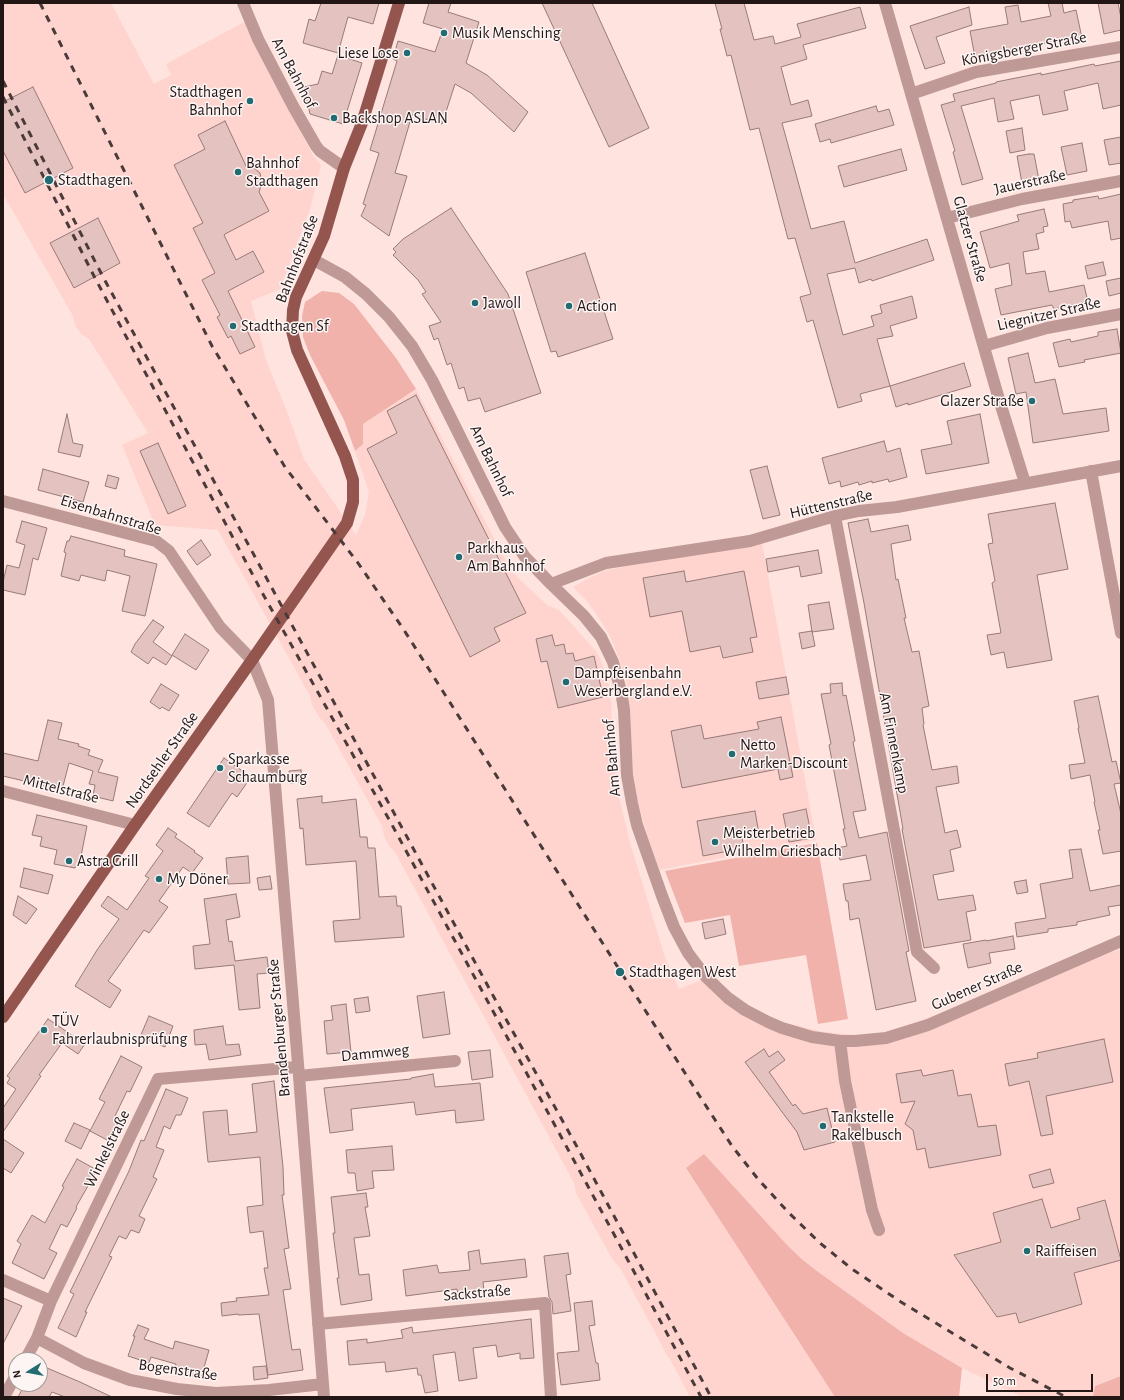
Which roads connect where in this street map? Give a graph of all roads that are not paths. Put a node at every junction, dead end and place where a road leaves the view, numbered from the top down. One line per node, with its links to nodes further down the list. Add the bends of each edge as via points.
1 (243, 3): 6 (street, Am Bahnhof, via 258,39 316,146)
2 (399, 3): 6 (main road, Bahnhofstraße, via 362,123)
3 (885, 3): 5 (street, Glatzer Straße)
4 (1121, 47): 5 (street, Königsberger Straße, via 976,72)
5 (911, 94): 8 (street, Glatzer Straße)
6 (344, 168): 9 (main road, Bahnhofstraße, via 324,236)
7 (1121, 181): 8 (street, Jauerstraße, via 1022,199)
8 (947, 218): 11 (street, Glatzer Straße)
9 (314, 260): 17 (main road, Bahnhofstraße, via 296,297 292,331 297,350 345,456 353,480 353,502); 18 (street, Am Bahnhof, via 366,294 412,346 432,380 505,526 525,557)
10 (1121, 314): 11 (street, Liegnitzer Straße, via 1047,328)
11 (984, 346): 14 (street, Glatzer Straße)
12 (1121, 466): 13 (street, Hüttenstraße)
13 (1091, 471): 14 (street, Hüttenstraße); 19 (street)
14 (1025, 483): 16 (street, Hüttenstraße)
15 (3, 501): 21 (street, Eisenbahnstraße, via 156,542 169,551 220,627)
16 (835, 516): 18 (street, Hüttenstraße, via 750,541 606,563); 25 (street, Am Finnenkamp, via 917,952)
17 (347, 523): 21 (main road, Nordsehler Straße)
18 (551, 584): 27 (street, Am Bahnhof, via 584,616 601,637 613,662 624,710 627,775 635,817 664,902 688,953 706,977 745,1010 789,1031)
19 (1120, 617): 20 (street)
20 (1121, 633)
21 (252, 660): 23 (main road, Nordsehler Straße); 29 (street, Brandenburger Straße, via 268,700)
22 (3, 791): 23 (street, Mittelstraße)
23 (135, 825): 26 (main road, Nordsehler Straße)
24 (1121, 941): 27 (street, Gubener Straße, via 928,1025 886,1038)
25 (934, 968)
26 (3, 1017)
27 (840, 1041): 30 (street, via 845,1081)
28 (455, 1061): 29 (street, Dammweg)
29 (299, 1072): 32 (street, Winkelstraße, via 158,1079); 33 (street, Brandenburger Straße)
30 (878, 1230)
31 (3, 1280): 32 (street)
32 (51, 1301): 34 (street, Winkelstraße)
33 (318, 1324): 36 (street, Brandenburger Straße); 38 (street, Sackstraße, via 544,1303)
34 (37, 1338): 35 (street, Winkelstraße); 36 (street, Bogenstraße, via 84,1364 130,1380 177,1389 216,1393)
35 (29, 1352)
36 (323, 1384): 37 (street, Brandenburger Straße)
37 (324, 1397)
38 (551, 1397)

